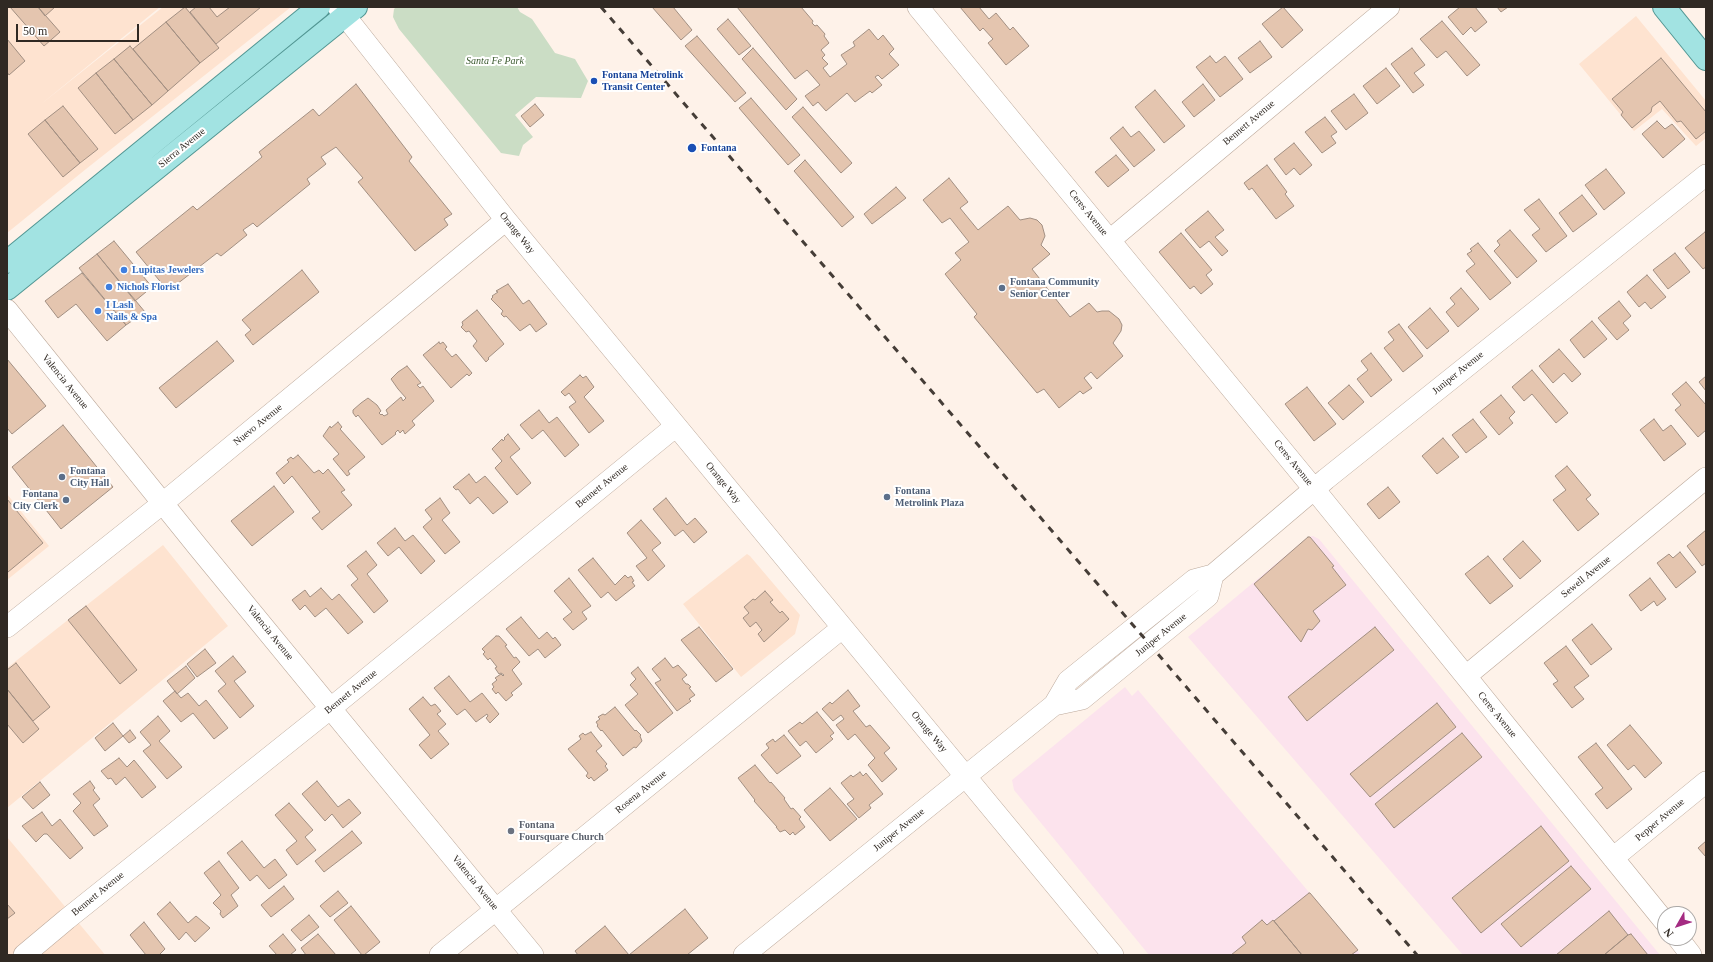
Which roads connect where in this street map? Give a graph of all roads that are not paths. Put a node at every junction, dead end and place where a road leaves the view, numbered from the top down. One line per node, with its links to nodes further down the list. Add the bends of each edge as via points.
1 (319, 7): 10 (main road)
2 (918, 7): 9 (street, Ceres Avenue)
3 (1389, 7): 9 (street, Bennett Avenue)
4 (1664, 7): 6 (main road)
5 (346, 10): 8 (street, Orange Way); 11 (main road, Sierra Avenue)
6 (1706, 59)
7 (1706, 175): 15 (street, Juniper Avenue)
8 (506, 220): 13 (street, Orange Way); 16 (street, Nuevo Avenue)
9 (1110, 240): 15 (street, Ceres Avenue)
10 (7, 262)
11 (7, 289)
12 (7, 310): 16 (street, Valencia Avenue)
13 (676, 426): 18 (street, Orange Way); 20 (street, Bennett Avenue)
14 (1706, 478): 19 (street, Sewell Avenue)
15 (1314, 489): 19 (street, Ceres Avenue); 21 (street, Juniper Avenue, via 1213,575 1194,580 1068,681 1054,705)
16 (163, 504): 17 (street, Nuevo Avenue); 20 (street, Valencia Avenue)
17 (7, 627)
18 (842, 628): 21 (street, Orange Way); 24 (street, Rosena Avenue)
19 (1466, 676): 23 (street, Ceres Avenue)
20 (332, 708): 24 (street, Valencia Avenue); 27 (street, Bennett Avenue)
21 (966, 776): 30 (street, Juniper Avenue); 31 (street, Orange Way)
22 (1706, 782): 23 (street, Pepper Avenue)
23 (1613, 858): 25 (street, Ceres Avenue)
24 (496, 909): 28 (street, Rosena Avenue); 29 (street, Valencia Avenue)
25 (1657, 912)
26 (1684, 946): 32 (street)
27 (24, 955)
28 (440, 955)
29 (534, 955)
30 (744, 955)
31 (1113, 955)
32 (1691, 955)

